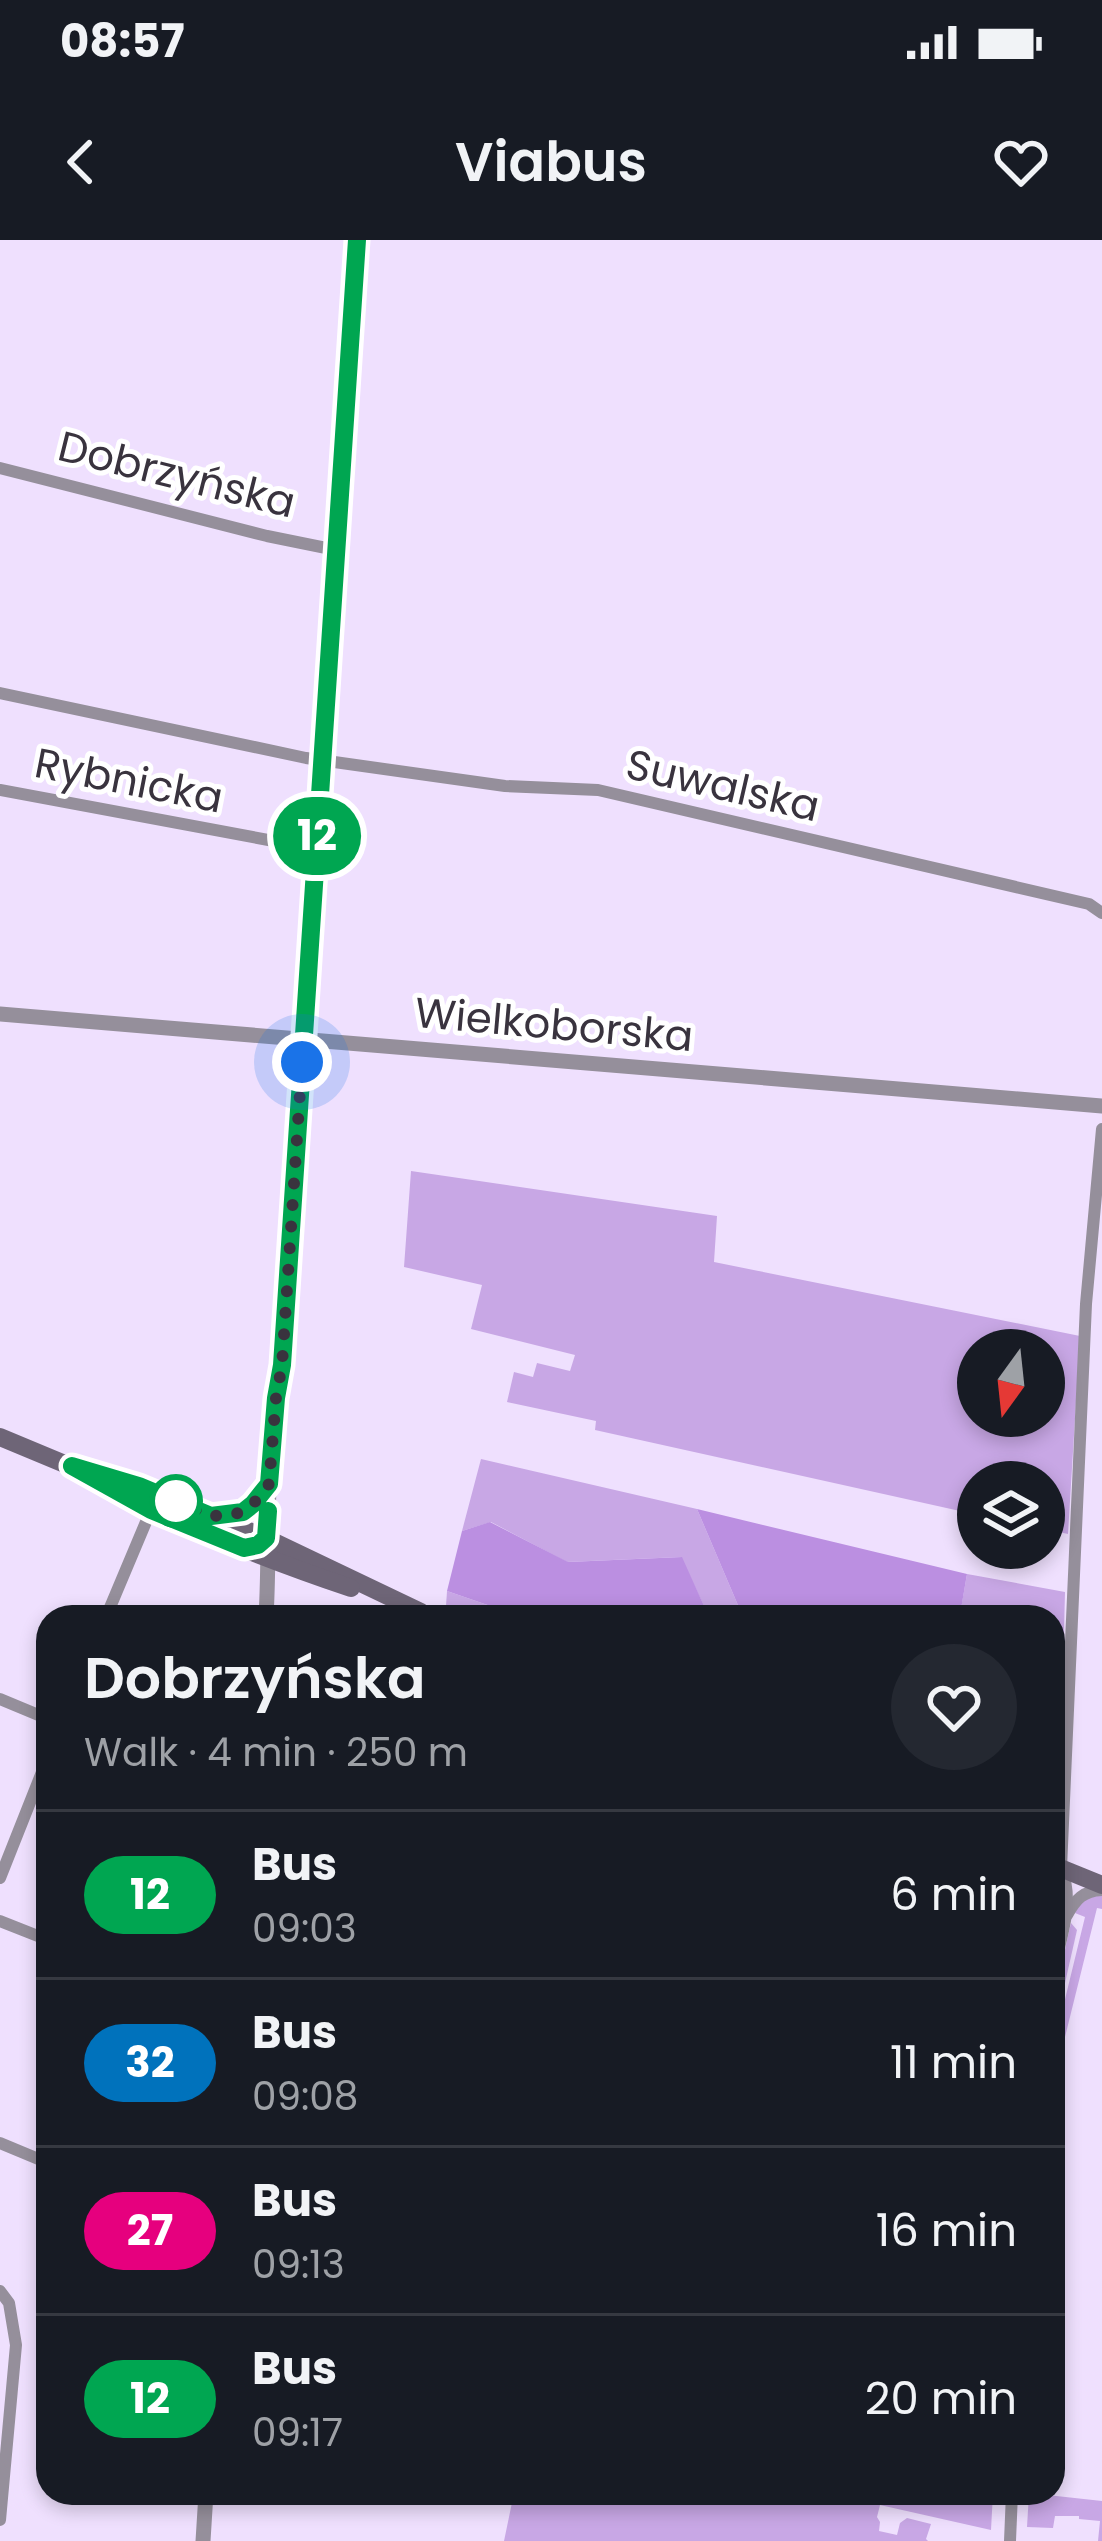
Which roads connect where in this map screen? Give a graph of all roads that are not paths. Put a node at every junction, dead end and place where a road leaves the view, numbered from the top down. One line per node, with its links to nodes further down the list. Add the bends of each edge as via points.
1 (357, 240): 3 (street, Dobrzyńska)
2 (0, 468): 3 (street, Dobrzyńska)
3 (336, 550): 5 (street, Dobrzyńska)
4 (0, 693): 5 (street, Suwalska)
5 (322, 759): 7 (street, Dobrzyńska); 8 (street, Suwalska, via 505,786 598,790)
6 (0, 790): 7 (street, Rybnicka)
7 (316, 849): 10 (street, Dobrzyńska)
8 (1102, 913)
9 (0, 1014): 10 (street, Wielkoborska)
10 (304, 1038): 11 (street, Wielkoborska); 15 (street, Dobrzyńska)
11 (1102, 1106)
12 (1102, 1129): 23 (street)
13 (0, 1437): 14 (main road)
14 (72, 1466): 16 (main road); 17 (main road)
15 (269, 1484): 17 (street, via 243,1512); 18 (street, Dobrzyńska)
16 (151, 1510): 18 (main road, via 244,1548); 19 (street)
17 (211, 1516): 18 (main road)
18 (267, 1548): 20 (street, Dobrzyńska); 21 (main road)
19 (111, 1605)
20 (266, 1605)
21 (406, 1605)
22 (0, 1700): 24 (street)
23 (1065, 1700)
24 (36, 1714)
25 (36, 1786): 27 (street)
26 (1065, 1873): 29 (main road)
27 (0, 1877)
28 (1065, 1879): 30 (street)
29 (1102, 1887): 30 (street, via 1079,1896)
30 (1066, 1916): 31 (street)
31 (1065, 1920)
32 (0, 1922): 33 (street)
33 (36, 1936)
34 (0, 2144): 35 (street)
35 (36, 2158)
36 (0, 2291): 39 (street, via 16,2345)
37 (205, 2505): 40 (street)
38 (1012, 2505): 41 (street)
39 (0, 2520)
40 (203, 2541)
41 (1010, 2541)

